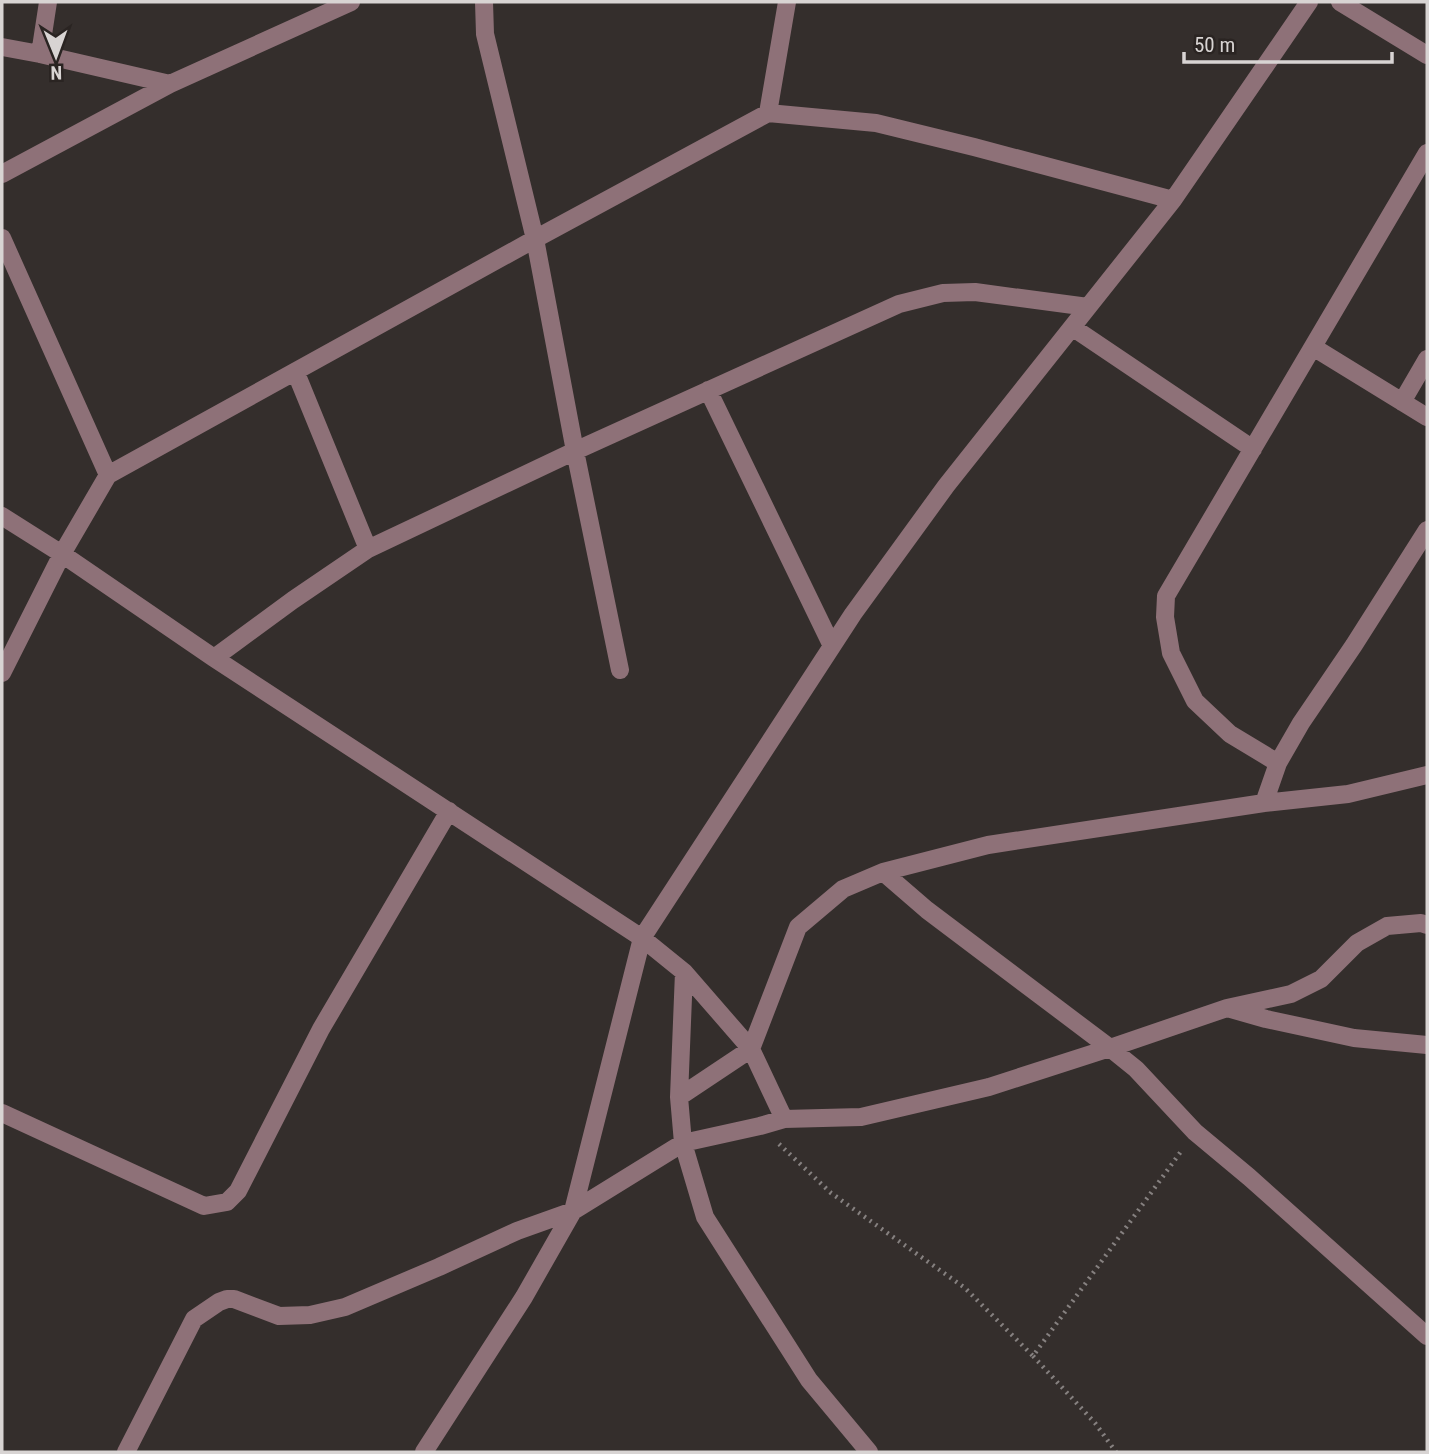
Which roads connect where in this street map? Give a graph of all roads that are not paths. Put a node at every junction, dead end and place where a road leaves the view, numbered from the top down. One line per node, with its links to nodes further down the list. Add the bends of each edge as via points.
1 (48, 2): 8 (street)
2 (351, 2): 10 (street)
3 (484, 2): 16 (street, via 485,34)
4 (787, 2): 11 (street)
5 (1308, 2): 14 (street)
6 (1340, 2): 9 (street)
7 (2, 47): 8 (street)
8 (40, 54): 10 (street)
9 (1427, 55)
10 (170, 84): 13 (street)
11 (768, 113): 14 (street, via 876,123); 16 (street)
12 (1427, 153): 19 (street)
13 (2, 174)
14 (1173, 200): 17 (street)
15 (2, 238): 27 (street)
16 (535, 239): 21 (street); 26 (street)
17 (1088, 307): 18 (street); 22 (street, via 975,292 943,293 899,304)
18 (1072, 327): 25 (street); 32 (street, via 946,486)
19 (1312, 347): 23 (street); 25 (street)
20 (1427, 359): 23 (street)
21 (296, 373): 27 (street); 30 (street)
22 (708, 390): 26 (street); 32 (street)
23 (1402, 402): 24 (street)
24 (1427, 417)
25 (1253, 449): 36 (street, via 1166,596 1165,617 1171,653 1195,701 1230,734)
26 (575, 451): 30 (street); 34 (street)
27 (108, 475): 31 (street)
28 (2, 516): 31 (street)
29 (1427, 530): 36 (street)
30 (368, 549): 33 (street)
31 (62, 554): 33 (street); 35 (street)
32 (832, 646): 42 (street)
33 (214, 658): 39 (street)
34 (620, 670)
35 (2, 673)
36 (1278, 763): 38 (street)
37 (1427, 775): 38 (street, via 1348,794)
38 (1264, 803): 40 (street, via 988,845)
39 (449, 811): 42 (street); 49 (street, via 321,1029 238,1191 227,1202 204,1206)
40 (883, 872): 46 (street); 47 (street, via 842,890 798,927)
41 (1427, 925): 44 (street, via 1387,926 1356,943 1321,979 1291,993)
42 (642, 938): 43 (street); 52 (street)
43 (684, 972): 47 (street); 48 (street)
44 (1227, 1007): 45 (street, via 1354,1038); 46 (street)
45 (1427, 1045)
46 (1110, 1048): 50 (street, via 989,1087 861,1117); 53 (street, via 1195,1132)
47 (751, 1049): 48 (street); 50 (street)
48 (679, 1097): 51 (street)
49 (2, 1113)
50 (784, 1119): 51 (street)
51 (683, 1143): 52 (street); 56 (street, via 705,1217 810,1380)
52 (573, 1211): 54 (street, via 345,1307 279,1317 234,1299 219,1302 194,1319); 55 (street, via 524,1297)
53 (1427, 1336)
54 (126, 1452)
55 (424, 1452)
56 (869, 1452)

